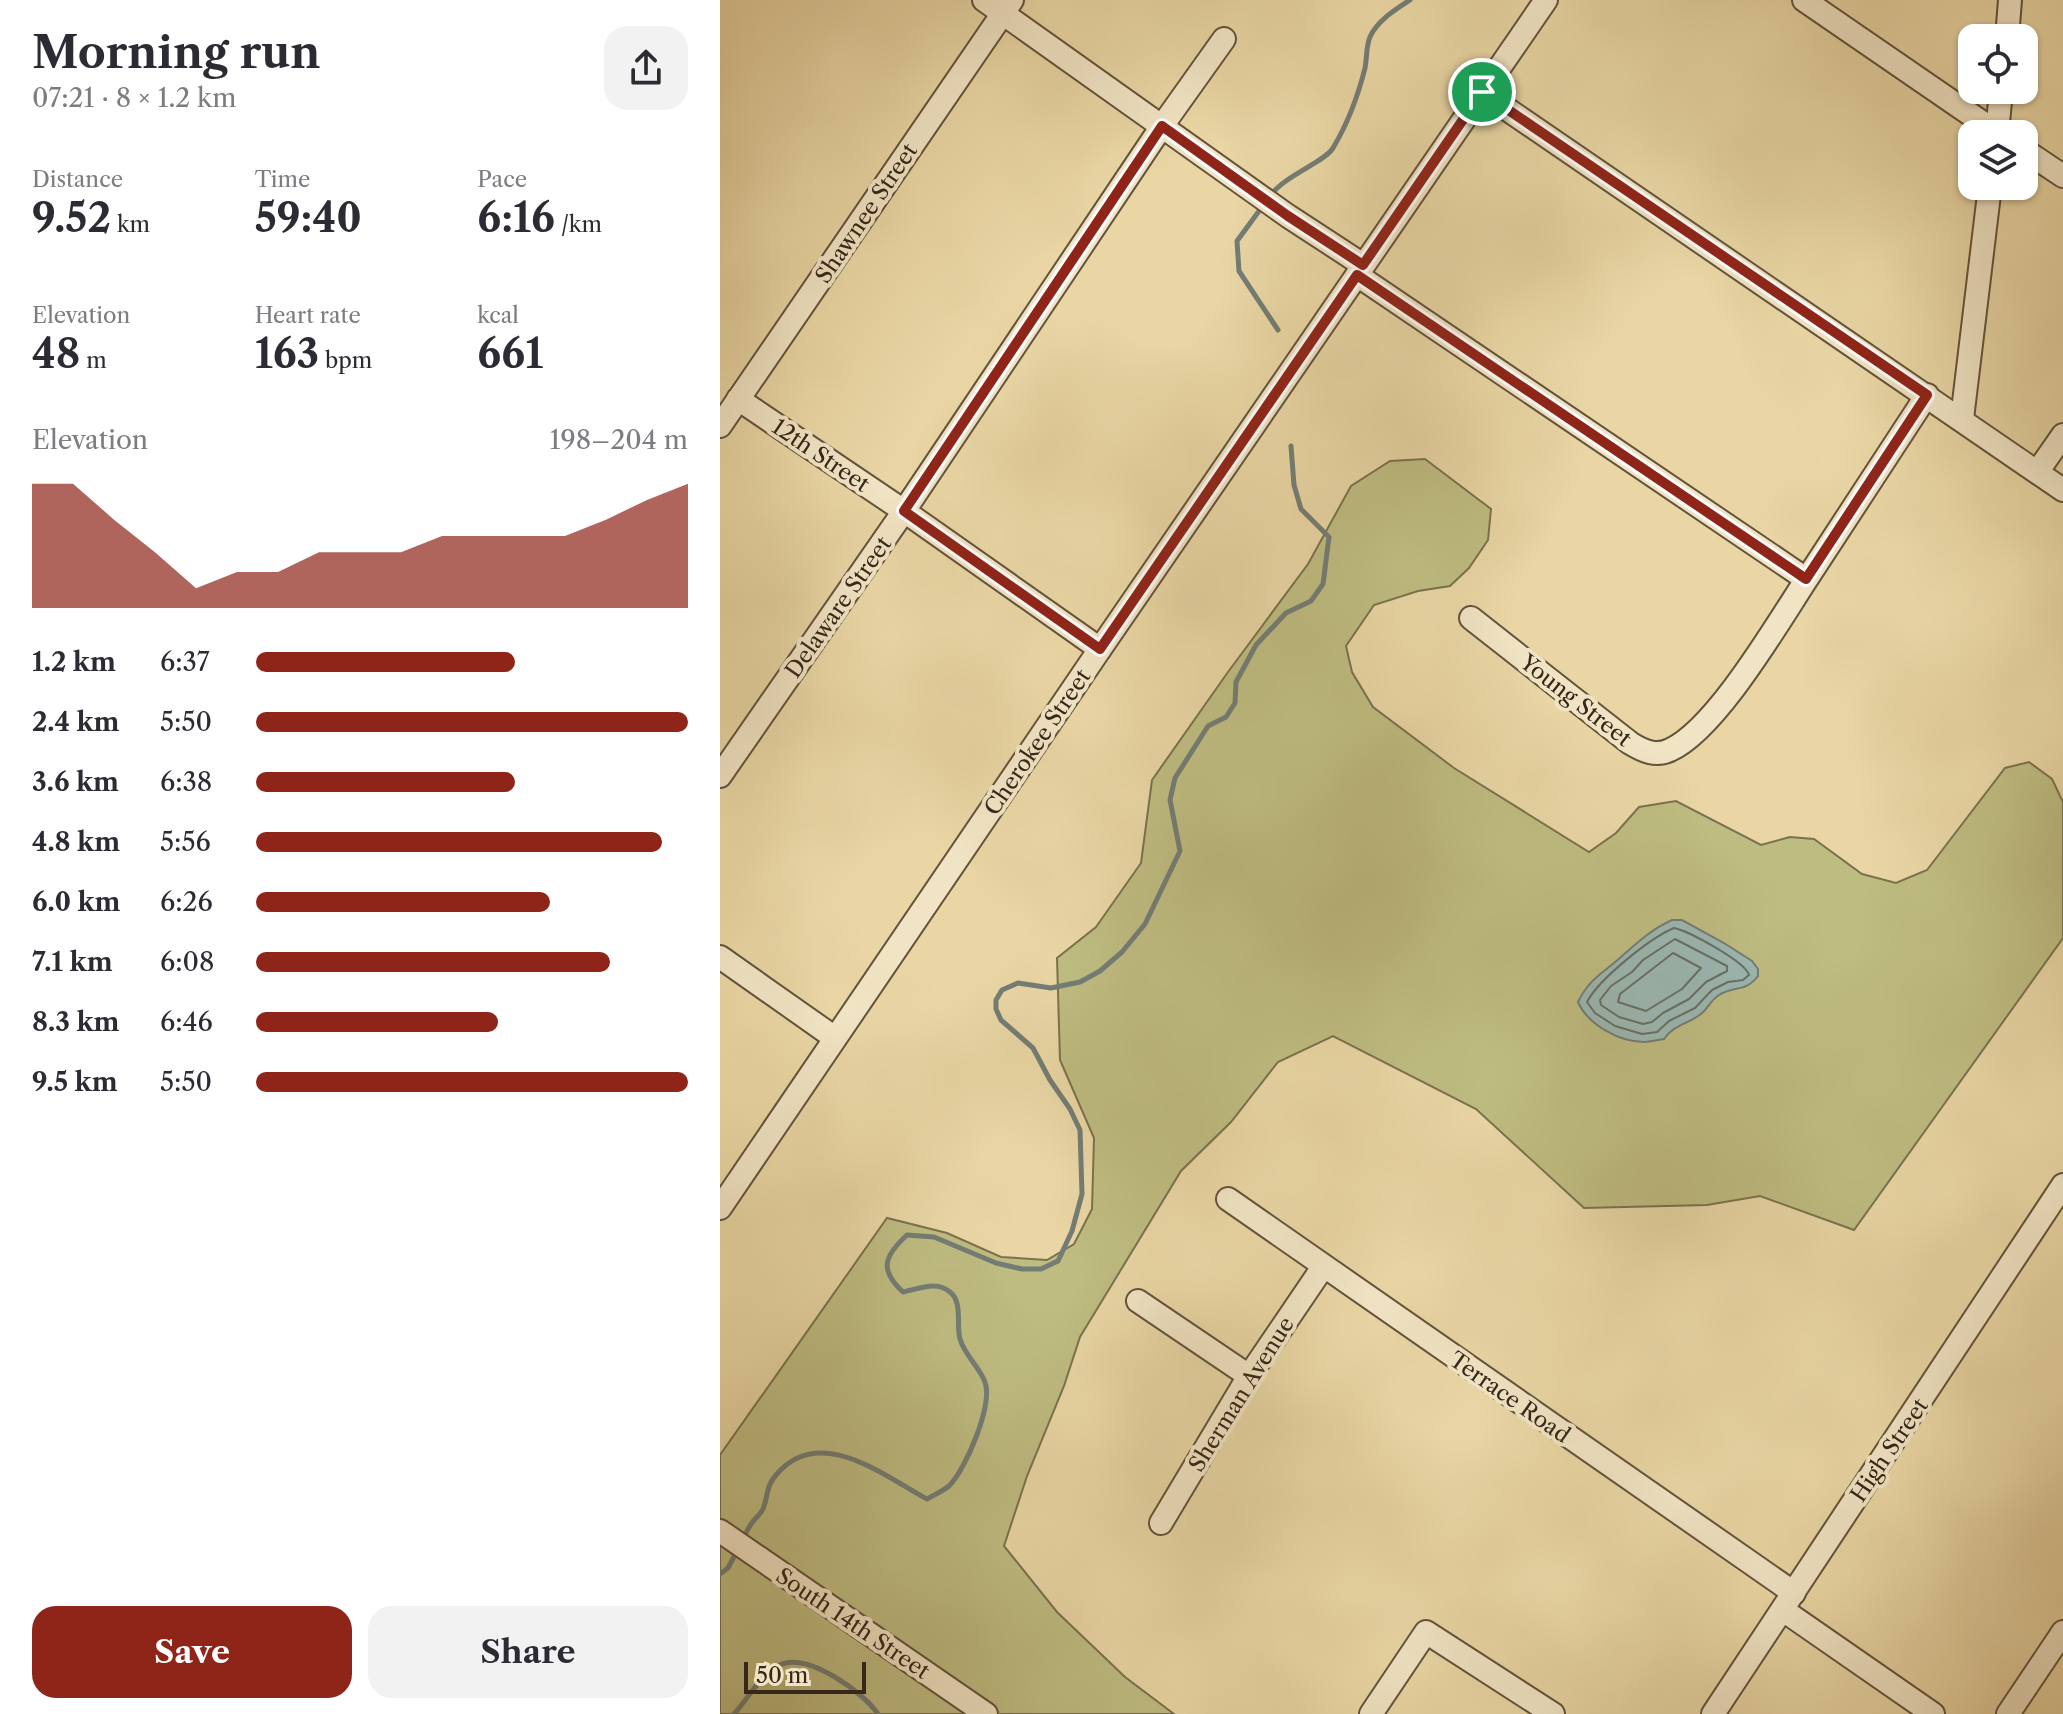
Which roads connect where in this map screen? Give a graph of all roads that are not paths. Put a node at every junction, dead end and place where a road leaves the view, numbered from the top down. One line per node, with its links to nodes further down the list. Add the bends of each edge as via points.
1 (984, 0): 5 (street)
2 (1546, 0): 8 (street, Cherokee Street)
3 (1804, 0): 9 (street)
4 (2010, 0): 6 (street)
5 (1008, 7): 10 (street); 16 (street, Shawnee Street)
6 (2008, 24)
7 (1224, 39): 10 (street, Delaware Street)
8 (1482, 92): 14 (street, Cherokee Street); 15 (street)
9 (1978, 120)
10 (1162, 126): 14 (street); 22 (street, Delaware Street)
11 (2038, 159): 12 (street)
12 (2063, 176)
13 (1988, 200): 17 (street)
14 (1360, 270): 23 (street); 25 (street, Cherokee Street)
15 (1927, 395): 17 (street); 23 (street)
16 (738, 399): 18 (street, Shawnee Street); 22 (street, 12th Street)
17 (1962, 419): 20 (street)
18 (720, 426)
19 (2063, 435): 20 (street)
20 (2038, 471): 21 (street)
21 (2063, 490)
22 (904, 511): 25 (street, 12th Street); 26 (street, Delaware Street)
23 (1806, 579): 24 (street, Young Street, via 1703,727 1669,751 1649,753 1630,743)
24 (1471, 618)
25 (1100, 649): 28 (street, Cherokee Street)
26 (720, 776)
27 (720, 957): 28 (street)
28 (835, 1038): 31 (street, Cherokee Street)
29 (2063, 1185): 37 (street, High Street)
30 (1228, 1199): 32 (street, Terrace Road)
31 (720, 1208)
32 (1323, 1267): 34 (street, Sherman Avenue); 37 (street, Terrace Road)
33 (1138, 1301): 34 (street)
34 (1249, 1376): 35 (street, Sherman Avenue)
35 (1161, 1523)
36 (727, 1536): 39 (street, South 14th Street)
37 (1788, 1602): 42 (street, High Street); 43 (street, Terrace Road)
38 (2063, 1632): 44 (street)
39 (986, 1714)
40 (1371, 1714): 41 (street, via 1426,1632)
41 (1553, 1714)
42 (1713, 1714)
43 (1933, 1714)
44 (2008, 1714)

